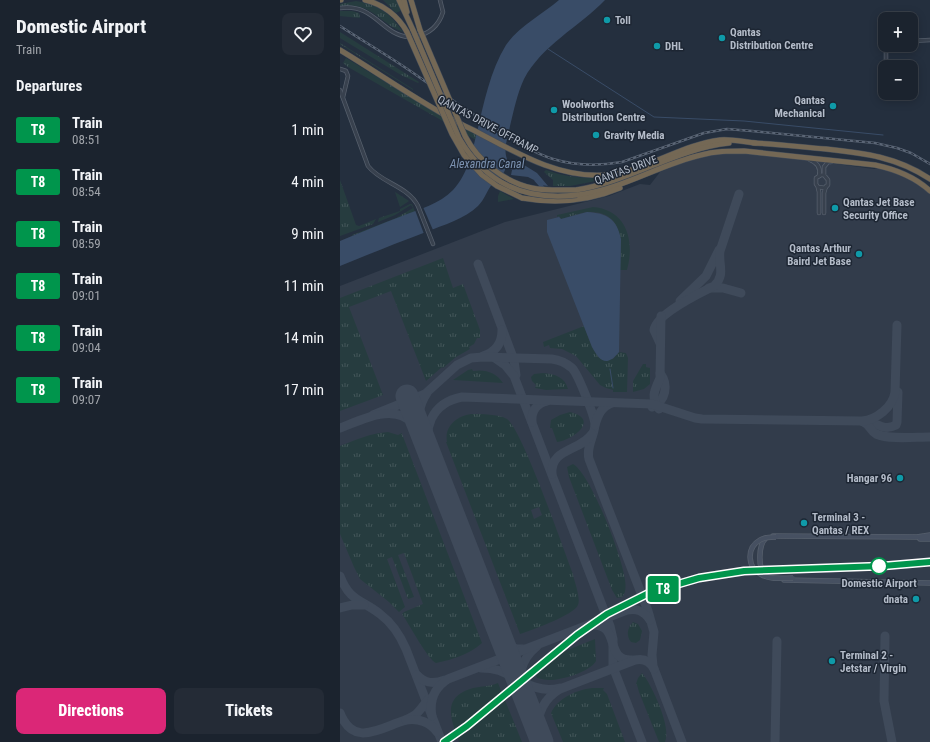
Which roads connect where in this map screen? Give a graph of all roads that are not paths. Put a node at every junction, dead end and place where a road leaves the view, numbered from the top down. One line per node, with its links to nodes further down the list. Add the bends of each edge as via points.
1 (366, 0): 23 (highway, bridge, via 381,5 390,12 407,32 459,149 482,174 497,186 515,195 545,201)
2 (399, 0): 7 (highway)
3 (404, 0): 7 (highway)
4 (412, 0): 23 (highway, QANTAS DRIVE, bridge, via 420,30 469,144 481,158 504,176 522,185)
5 (440, 0): 6 (street, via 443,12 436,26 425,34 411,37 395,33 374,16 360,9)
6 (340, 8)
7 (413, 30): 23 (highway, QANTAS DRIVE, bridge, via 459,138 469,154 492,176 516,190 532,195)
8 (918, 40): 9 (street)
9 (930, 40)
10 (340, 50): 14 (highway, QANTAS DRIVE OFFRAMP, via 462,124 536,162 555,168 588,175 605,175 640,167 707,142 721,140)
11 (340, 69): 13 (street, via 346,71 348,76)
12 (340, 90): 13 (street)
13 (343, 98): 24 (street, via 368,166 376,175 411,196 419,208)
14 (756, 143): 19 (highway, QANTAS DRIVE, via 845,151 887,158); 23 (highway, QANTAS DRIVE, via 730,143 702,148)
15 (801, 157): 16 (highway, QANTAS DRIVE); 17 (street, via 817,163); 23 (highway, QANTAS DRIVE, via 744,151 700,155 613,188)
16 (840, 161): 18 (street, via 824,165); 22 (highway, QANTAS DRIVE, via 889,168 915,180)
17 (819, 176): 18 (street); 20 (street, via 815,181)
18 (824, 176): 21 (street, via 828,180)
19 (930, 178)
20 (817, 186): 21 (street); 21 (street, via 819,212 824,212)
21 (826, 186)
22 (930, 191)
23 (577, 195)
24 (434, 244)
25 (930, 535): 27 (street, via 778,535 766,538 761,545 761,571 773,580)
26 (930, 539): 27 (street, bridge, via 766,538 756,544 751,553 750,563 756,572 765,577)
27 (930, 582)

